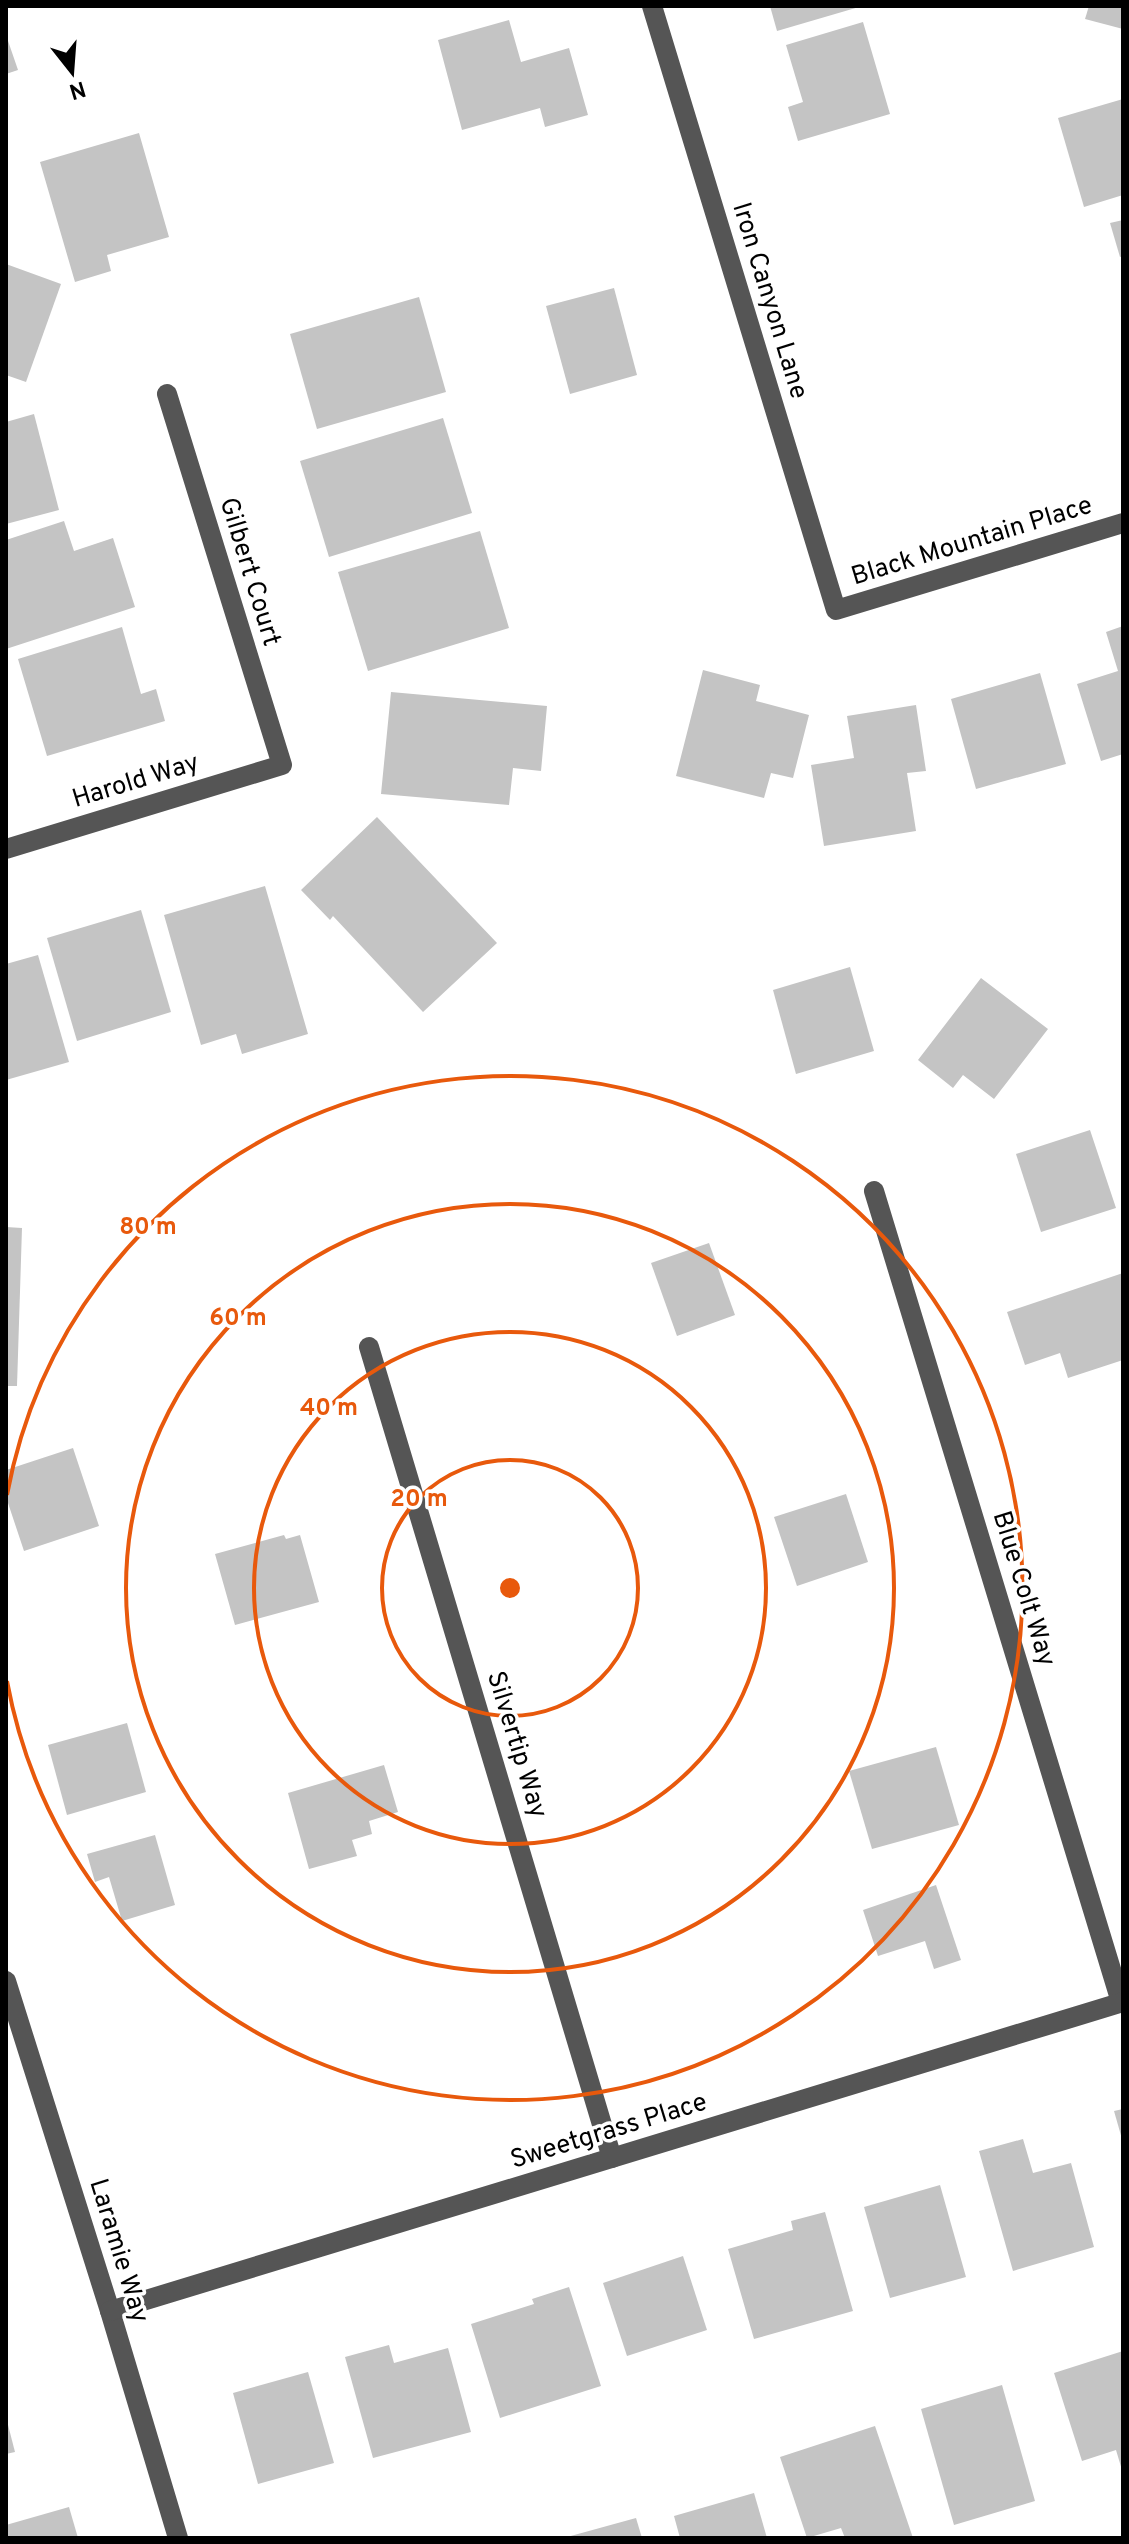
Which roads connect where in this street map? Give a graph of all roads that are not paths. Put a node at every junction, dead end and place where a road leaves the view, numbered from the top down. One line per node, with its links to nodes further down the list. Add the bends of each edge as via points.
1 (652, 6): 4 (street, Iron Canyon Lane)
2 (167, 394): 5 (street, Gilbert Court)
3 (1123, 523): 4 (street, Black Mountain Place)
4 (836, 610)
5 (282, 765): 6 (street, Harold Way)
6 (6, 849)
7 (874, 1191): 10 (street, Blue Colt Way)
8 (369, 1347): 11 (street, Silvertip Way)
9 (6, 1981): 12 (street, Laramie Way)
10 (1122, 2002): 11 (street, Sweetgrass Place)
11 (612, 2158): 12 (street, Sweetgrass Place)
12 (110, 2311): 13 (street, Laramie Way)
13 (178, 2538)

